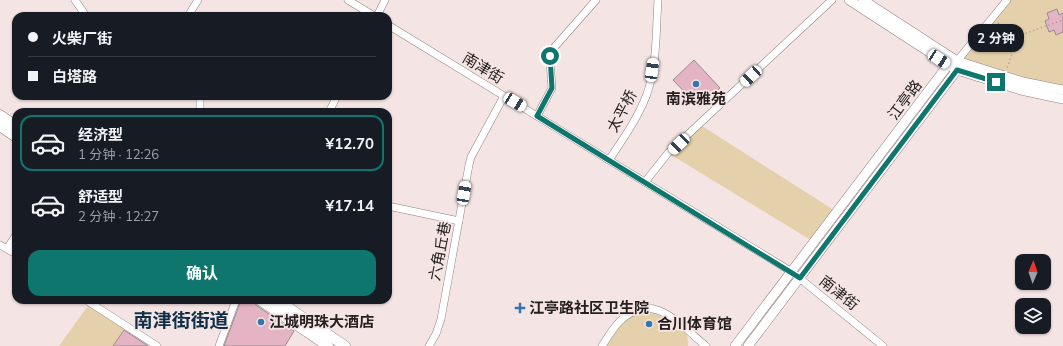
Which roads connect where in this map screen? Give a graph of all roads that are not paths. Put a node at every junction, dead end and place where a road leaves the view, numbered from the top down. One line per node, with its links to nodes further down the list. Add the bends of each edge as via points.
1 (74, 0): 11 (street)
2 (198, 0): 12 (street)
3 (348, 0): 13 (street)
4 (385, 0): 14 (street)
5 (596, 0): 21 (street, via 552,50 552,88)
6 (658, 0): 25 (street, 太平桥, via 656,44 647,93 638,114)
7 (832, 0): 26 (street, via 668,153)
8 (849, 0): 16 (street)
9 (863, 0): 16 (street)
10 (1007, 0): 16 (street)
11 (83, 12)
12 (190, 12)
13 (368, 12)
14 (378, 12)
15 (392, 27): 18 (street, 南津街)
16 (954, 65): 17 (street); 19 (street, via 1037,95); 33 (street, 江亭路); 34 (street, 江亭路)
17 (1063, 90)
18 (504, 96): 21 (street, 南津街); 28 (street, 六角丘巷, via 471,157)
19 (1063, 99)
20 (0, 115): 22 (main road)
21 (537, 116): 25 (street, 南津街)
22 (12, 123)
23 (0, 126): 24 (main road)
24 (12, 134)
25 (610, 160): 26 (street, 南津街)
26 (645, 182): 33 (street, 南津街)
27 (392, 207): 28 (street)
28 (459, 221): 43 (street, 六角丘巷, via 441,319)
29 (12, 241): 31 (street)
30 (0, 245): 31 (street)
31 (7, 249): 32 (street)
32 (12, 252)
33 (792, 272): 34 (street, 南津街); 46 (street, 江亭路)
34 (800, 278): 47 (street, 江亭路); 48 (street, 南津街)
35 (92, 304): 39 (street)
36 (235, 304): 40 (street)
37 (266, 304): 41 (main road)
38 (283, 304): 42 (main road)
39 (157, 346)
40 (219, 346)
41 (328, 346)
42 (345, 346)
43 (429, 346)
44 (602, 346): 45 (street, via 619,321 632,310 648,307 662,310)
45 (706, 346)
46 (735, 346)
47 (748, 346)
48 (883, 346)

